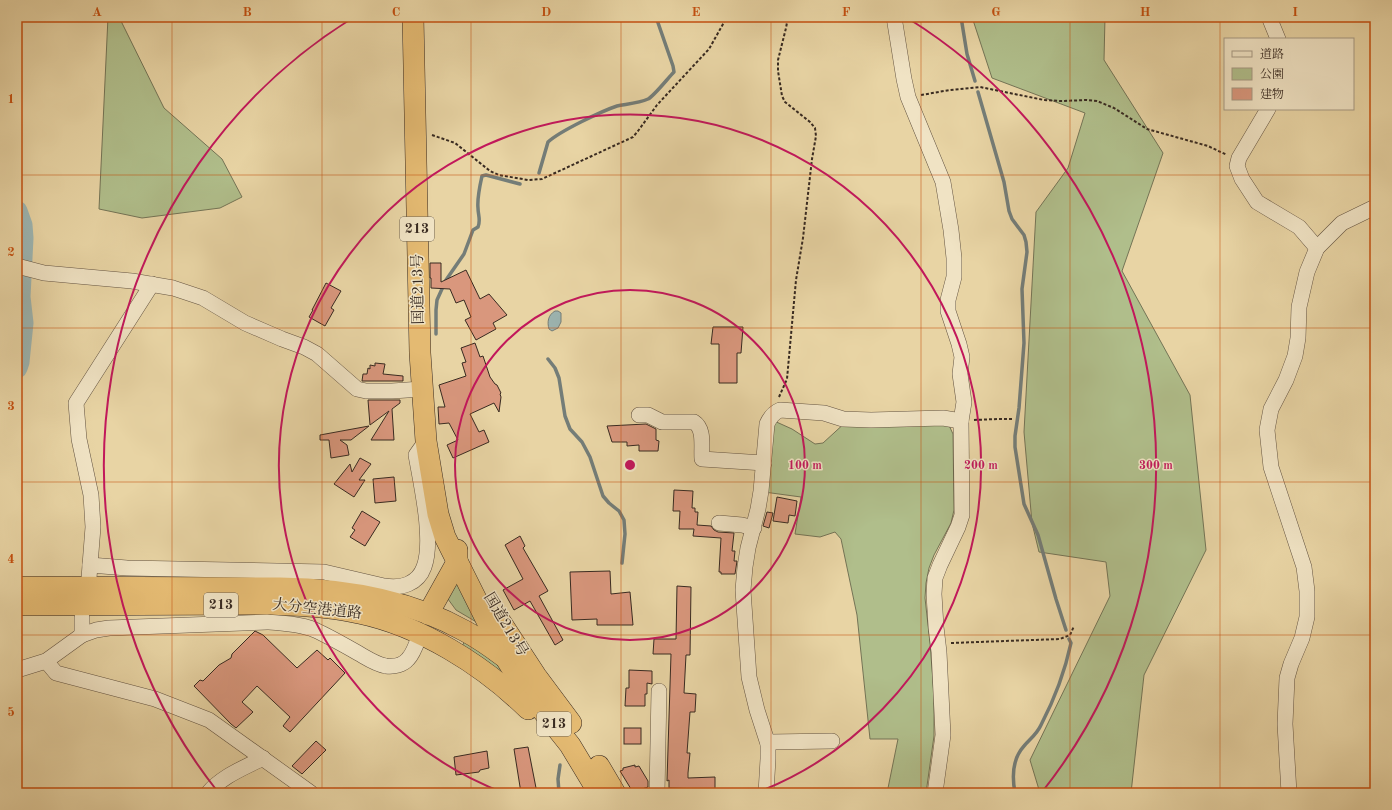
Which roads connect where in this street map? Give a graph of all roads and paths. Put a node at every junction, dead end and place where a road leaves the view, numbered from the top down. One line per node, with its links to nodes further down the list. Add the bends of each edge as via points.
1 (413, 17): 9 (highway, 国道213号 / 213)
2 (727, 17): 9 (path, via 709,49 656,105 633,136 542,179 528,180 498,175 455,143)
3 (788, 17): 16 (path, via 778,60 782,96 784,102 810,122 815,128 816,136 796,280 787,379 777,401)
4 (894, 17): 7 (street)
5 (1269, 17): 6 (street)
6 (1278, 38)
7 (908, 97): 10 (path, via 973,87 990,88 1044,100 1098,101 1147,129 1208,146); 19 (street, via 943,182 946,198 954,258 954,277 948,311 962,357 960,374 964,402)
8 (1267, 110): 10 (street)
9 (415, 130): 15 (highway, 国道213号 / 213)
10 (1238, 160): 12 (street, via 1237,166 1242,179 1257,202 1299,227)
11 (1375, 207): 12 (street, via 1342,223)
12 (1317, 248): 50 (street, via 1307,272 1299,307 1296,356 1271,410 1267,430 1272,467 1304,567 1307,591 1307,617 1287,678 1285,724)
13 (17, 266): 14 (street, via 44,273)
14 (152, 284): 15 (street, via 203,298 245,323 304,347 317,354 357,389); 20 (street, via 76,403 79,439 91,501 93,527 89,572 127,568 324,572 394,588 404,586 420,575 428,545 416,455)
15 (422, 389): 20 (highway, 国道213号 / 213)
16 (777, 412): 19 (street, via 780,410 824,414 853,419 943,418); 21 (street, via 767,424)
17 (639, 415): 21 (street, via 662,422 698,424 701,429 702,459)
18 (1013, 419): 19 (path)
19 (961, 421): 34 (street, via 962,515 935,578)
20 (426, 441): 22 (highway, 国道213号 / 213); 25 (highway, 国道213号 / 213, via 437,509)
21 (764, 463): 24 (street)
22 (445, 503): 26 (highway, via 447,528 458,552); 39 (highway, 国道213号 / 213, via 453,527 498,618)
23 (719, 523): 24 (street)
24 (754, 528): 41 (street, via 744,578 746,652 752,693)
25 (445, 537): 26 (highway, 国道213号 / 213); 29 (highway, via 445,560)
26 (457, 562): 29 (highway); 35 (highway, 国道213号 / 213)
27 (17, 587): 29 (highway, 大分空港道路 / 213, via 310,588 358,594 401,604)
28 (17, 605): 32 (highway, 大分空港道路 / 213, via 307,606 359,613 398,624)
29 (428, 614): 32 (highway); 35 (highway, 大分空港道路 / 213, via 465,631)
30 (82, 617): 33 (street)
31 (1074, 626): 34 (path, via 1070,635 1060,639)
32 (420, 634): 33 (street, via 408,659 404,663 388,666 374,663 313,629 267,622 109,628); 45 (highway, 大分空港道路 / 213, via 479,668 509,691 560,743)
33 (82, 635): 36 (street)
34 (938, 643): 49 (street, via 943,736)
35 (505, 657): 39 (highway, 大分空港道路 / 213, via 527,674); 45 (highway, 国道213号 / 213, via 523,686 570,745)
36 (46, 661): 37 (street); 42 (street, via 56,673 156,699 209,720)
37 (17, 670)
38 (659, 692): 47 (street)
39 (559, 708): 46 (highway, 国道213号 / 213, via 589,749)
40 (832, 741): 41 (street)
41 (768, 744): 48 (street)
42 (263, 758): 43 (street, via 233,773); 44 (street)
43 (208, 793)
44 (312, 793)
45 (598, 793)
46 (615, 793)
47 (657, 793)
48 (766, 793)
49 (935, 793)
50 (1289, 793)

